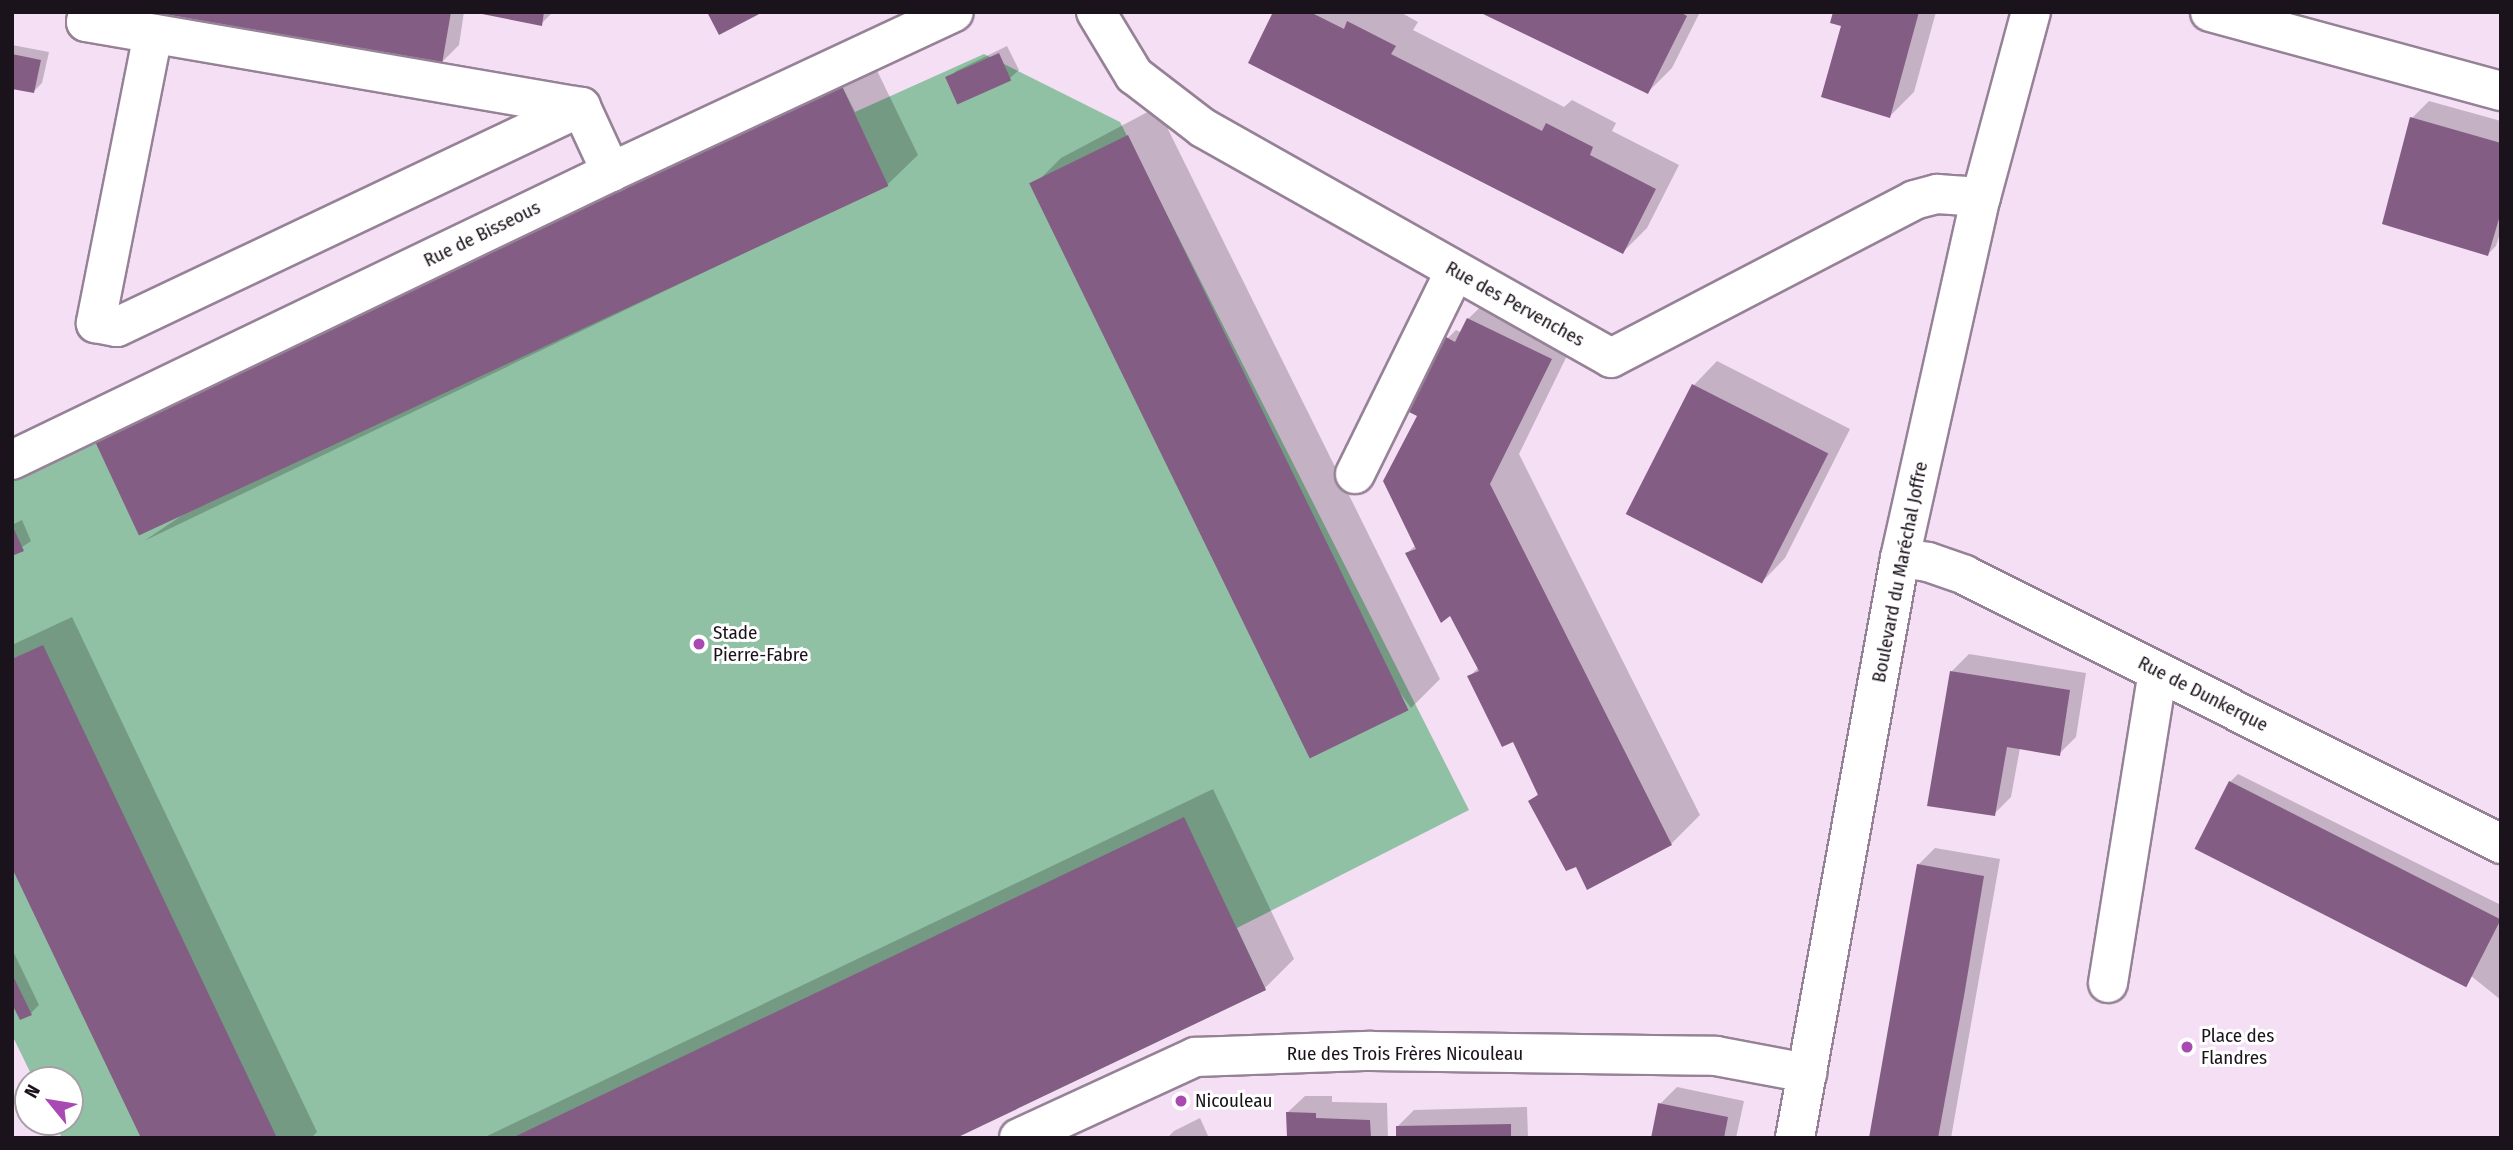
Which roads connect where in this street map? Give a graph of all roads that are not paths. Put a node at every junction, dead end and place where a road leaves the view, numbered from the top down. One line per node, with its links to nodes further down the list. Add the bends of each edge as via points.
1 (88, 12): 6 (street, via 86,22)
2 (954, 12): 9 (street, Rue de Bisseous)
3 (1096, 12): 11 (street, Rue des Pervenches, via 1134,75 1203,128)
4 (2031, 12): 10 (street, Boulevard du Maréchal Joffre)
5 (2210, 12): 7 (street)
6 (153, 34): 8 (street); 8 (street, via 96,323 117,327)
7 (2501, 91)
8 (581, 107): 9 (street)
9 (611, 172): 12 (street, Rue de Bisseous)
10 (1981, 197): 11 (street, Rue des Pervenches, via 1937,194 1914,200 1611,358); 14 (street, Boulevard du Maréchal Joffre)
11 (1455, 271): 13 (street)
12 (12, 460)
13 (1355, 474)
14 (1900, 558): 15 (street, Rue de Dunkerque, via 1965,575); 18 (street, Boulevard du Maréchal Joffre)
15 (2158, 672): 16 (street, Rue de Dunkerque); 17 (street)
16 (2501, 844)
17 (2108, 983)
18 (1807, 1073): 19 (street, Rue des Trois Frères Nicouleau, via 1716,1056 1371,1051 1195,1056); 20 (street, Boulevard du Maréchal Joffre)
19 (1019, 1138)
20 (1795, 1138)

